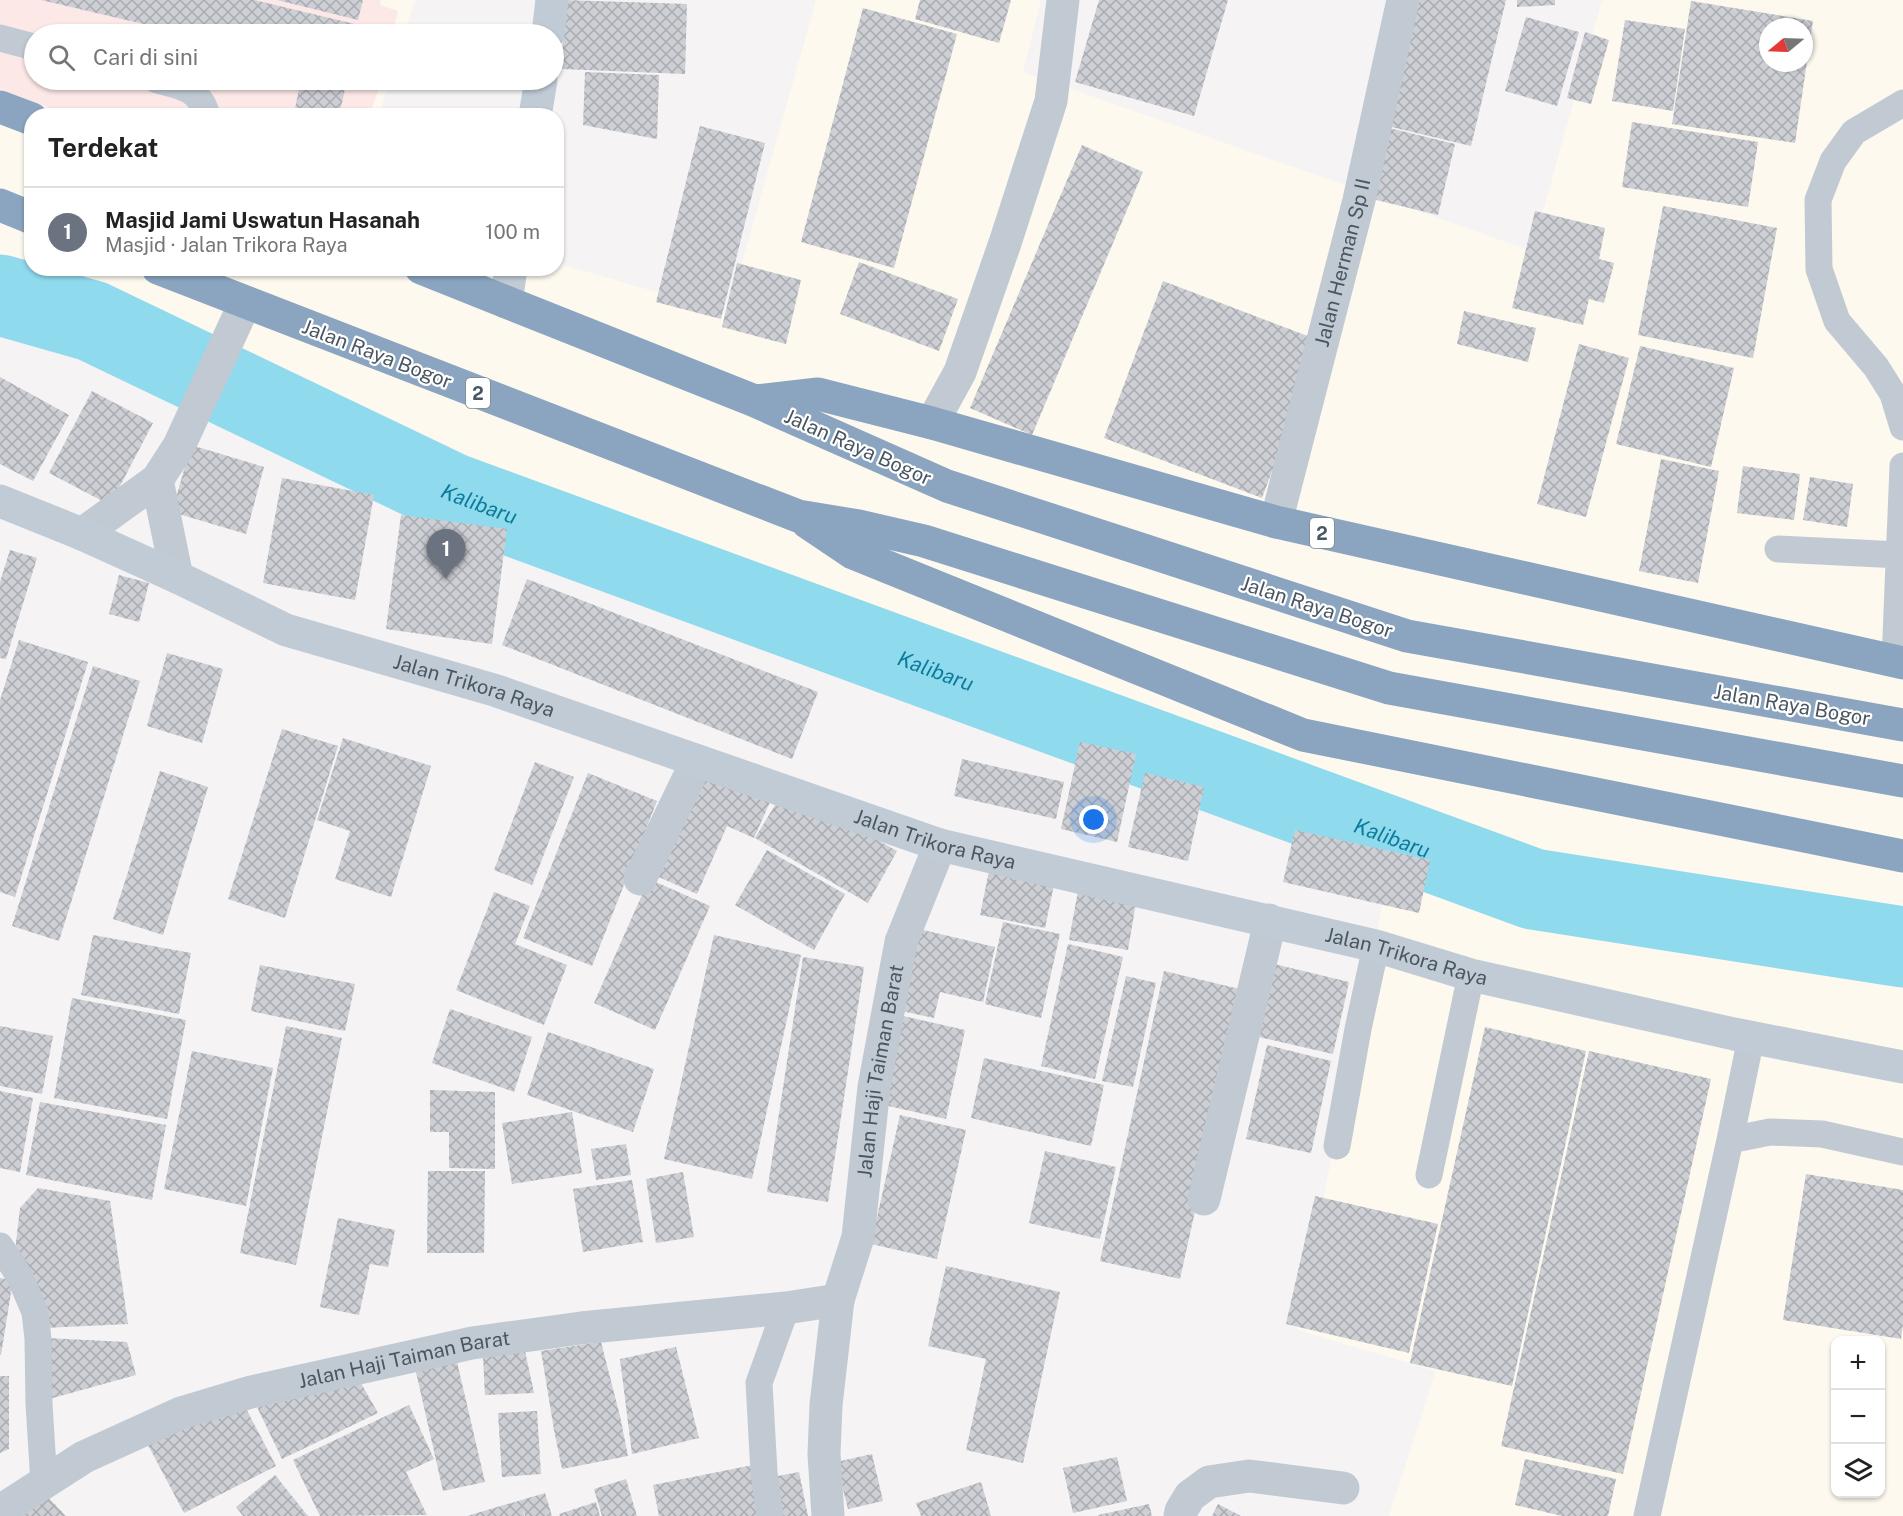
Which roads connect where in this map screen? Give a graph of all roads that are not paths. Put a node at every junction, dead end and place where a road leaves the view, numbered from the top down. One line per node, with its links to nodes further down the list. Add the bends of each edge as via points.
1 (552, 0): 4 (street)
2 (1063, 0): 22 (street, via 1051,101 960,372)
3 (1402, 0): 28 (street, Jalan Herman Sp II, via 1359,200)
4 (549, 24)
5 (0, 38): 6 (lane)
6 (24, 44)
7 (190, 90): 11 (lane)
8 (539, 90): 12 (street)
9 (1903, 103): 23 (lane, via 1854,132 1833,161 1818,200 1820,269 1837,321 1893,394)
10 (0, 107): 13 (highway)
11 (203, 108)
12 (536, 108)
13 (24, 116)
14 (0, 205): 15 (highway)
15 (24, 215)
16 (178, 276): 20 (highway, Jalan Raya Bogor / 2)
17 (441, 276): 19 (highway, Jalan Raya Bogor / 2)
18 (510, 276): 19 (street)
19 (506, 302): 21 (highway, Jalan Raya Bogor / 2)
20 (245, 303): 25 (street, via 179,446); 27 (highway, Jalan Raya Bogor / 2)
21 (755, 401): 22 (highway, Jalan Raya Bogor / 2, via 819,394); 34 (highway, Jalan Raya Bogor / 2, via 947,486 1407,636)
22 (932, 423): 28 (highway, Jalan Raya Bogor / 2)
23 (1903, 427)
24 (1903, 466): 31 (lane)
25 (157, 480): 29 (street); 32 (street)
26 (0, 501): 29 (street, Jalan Trikora Raya)
27 (798, 516): 36 (highway, Jalan Raya Bogor / 2, via 924,541 1389,688); 38 (highway, Jalan Raya Bogor / 2, via 853,553 1303,735)
28 (1276, 522): 33 (highway, Jalan Raya Bogor / 2)
29 (82, 534): 32 (street, Jalan Trikora Raya)
30 (1778, 549): 31 (lane)
31 (1900, 555): 33 (lane)
32 (177, 577): 35 (street, Jalan Trikora Raya, via 286,630 494,690)
33 (1899, 662)
34 (1903, 725)
35 (697, 761): 37 (street, Jalan Trikora Raya); 39 (street)
36 (1903, 781)
37 (940, 845): 40 (street, Jalan Trikora Raya); 51 (street, Jalan Haji Taiman Barat, via 902,942 874,1087 858,1237)
38 (1903, 856)
39 (640, 879)
40 (1269, 920): 41 (street, Jalan Trikora Raya); 49 (street)
41 (1376, 946): 42 (street, Jalan Trikora Raya); 46 (lane)
42 (1472, 975): 43 (street, Jalan Trikora Raya); 48 (lane)
43 (1751, 1038): 44 (street, Jalan Trikora Raya); 45 (lane)
44 (1903, 1067)
45 (1730, 1140): 47 (lane, via 1770,1132 1822,1134); 59 (lane)
46 (1337, 1146)
47 (1903, 1152)
48 (1429, 1175)
49 (1204, 1199)
50 (0, 1246): 53 (lane, via 20,1277 35,1312)
51 (838, 1300): 52 (street, Jalan Haji Taiman Barat); 57 (street, Jalan Haji Taiman Barat, via 824,1454)
52 (786, 1308): 53 (street, Jalan Haji Taiman Barat, via 472,1342 323,1375 181,1413 84,1457); 56 (lane, via 759,1383)
53 (44, 1483): 55 (street, Jalan Haji Taiman Barat)
54 (1344, 1488): 58 (street, via 1249,1476 1209,1482 1190,1496)
55 (0, 1511)
56 (770, 1516)
57 (828, 1516)
58 (1180, 1516)
59 (1647, 1516)

